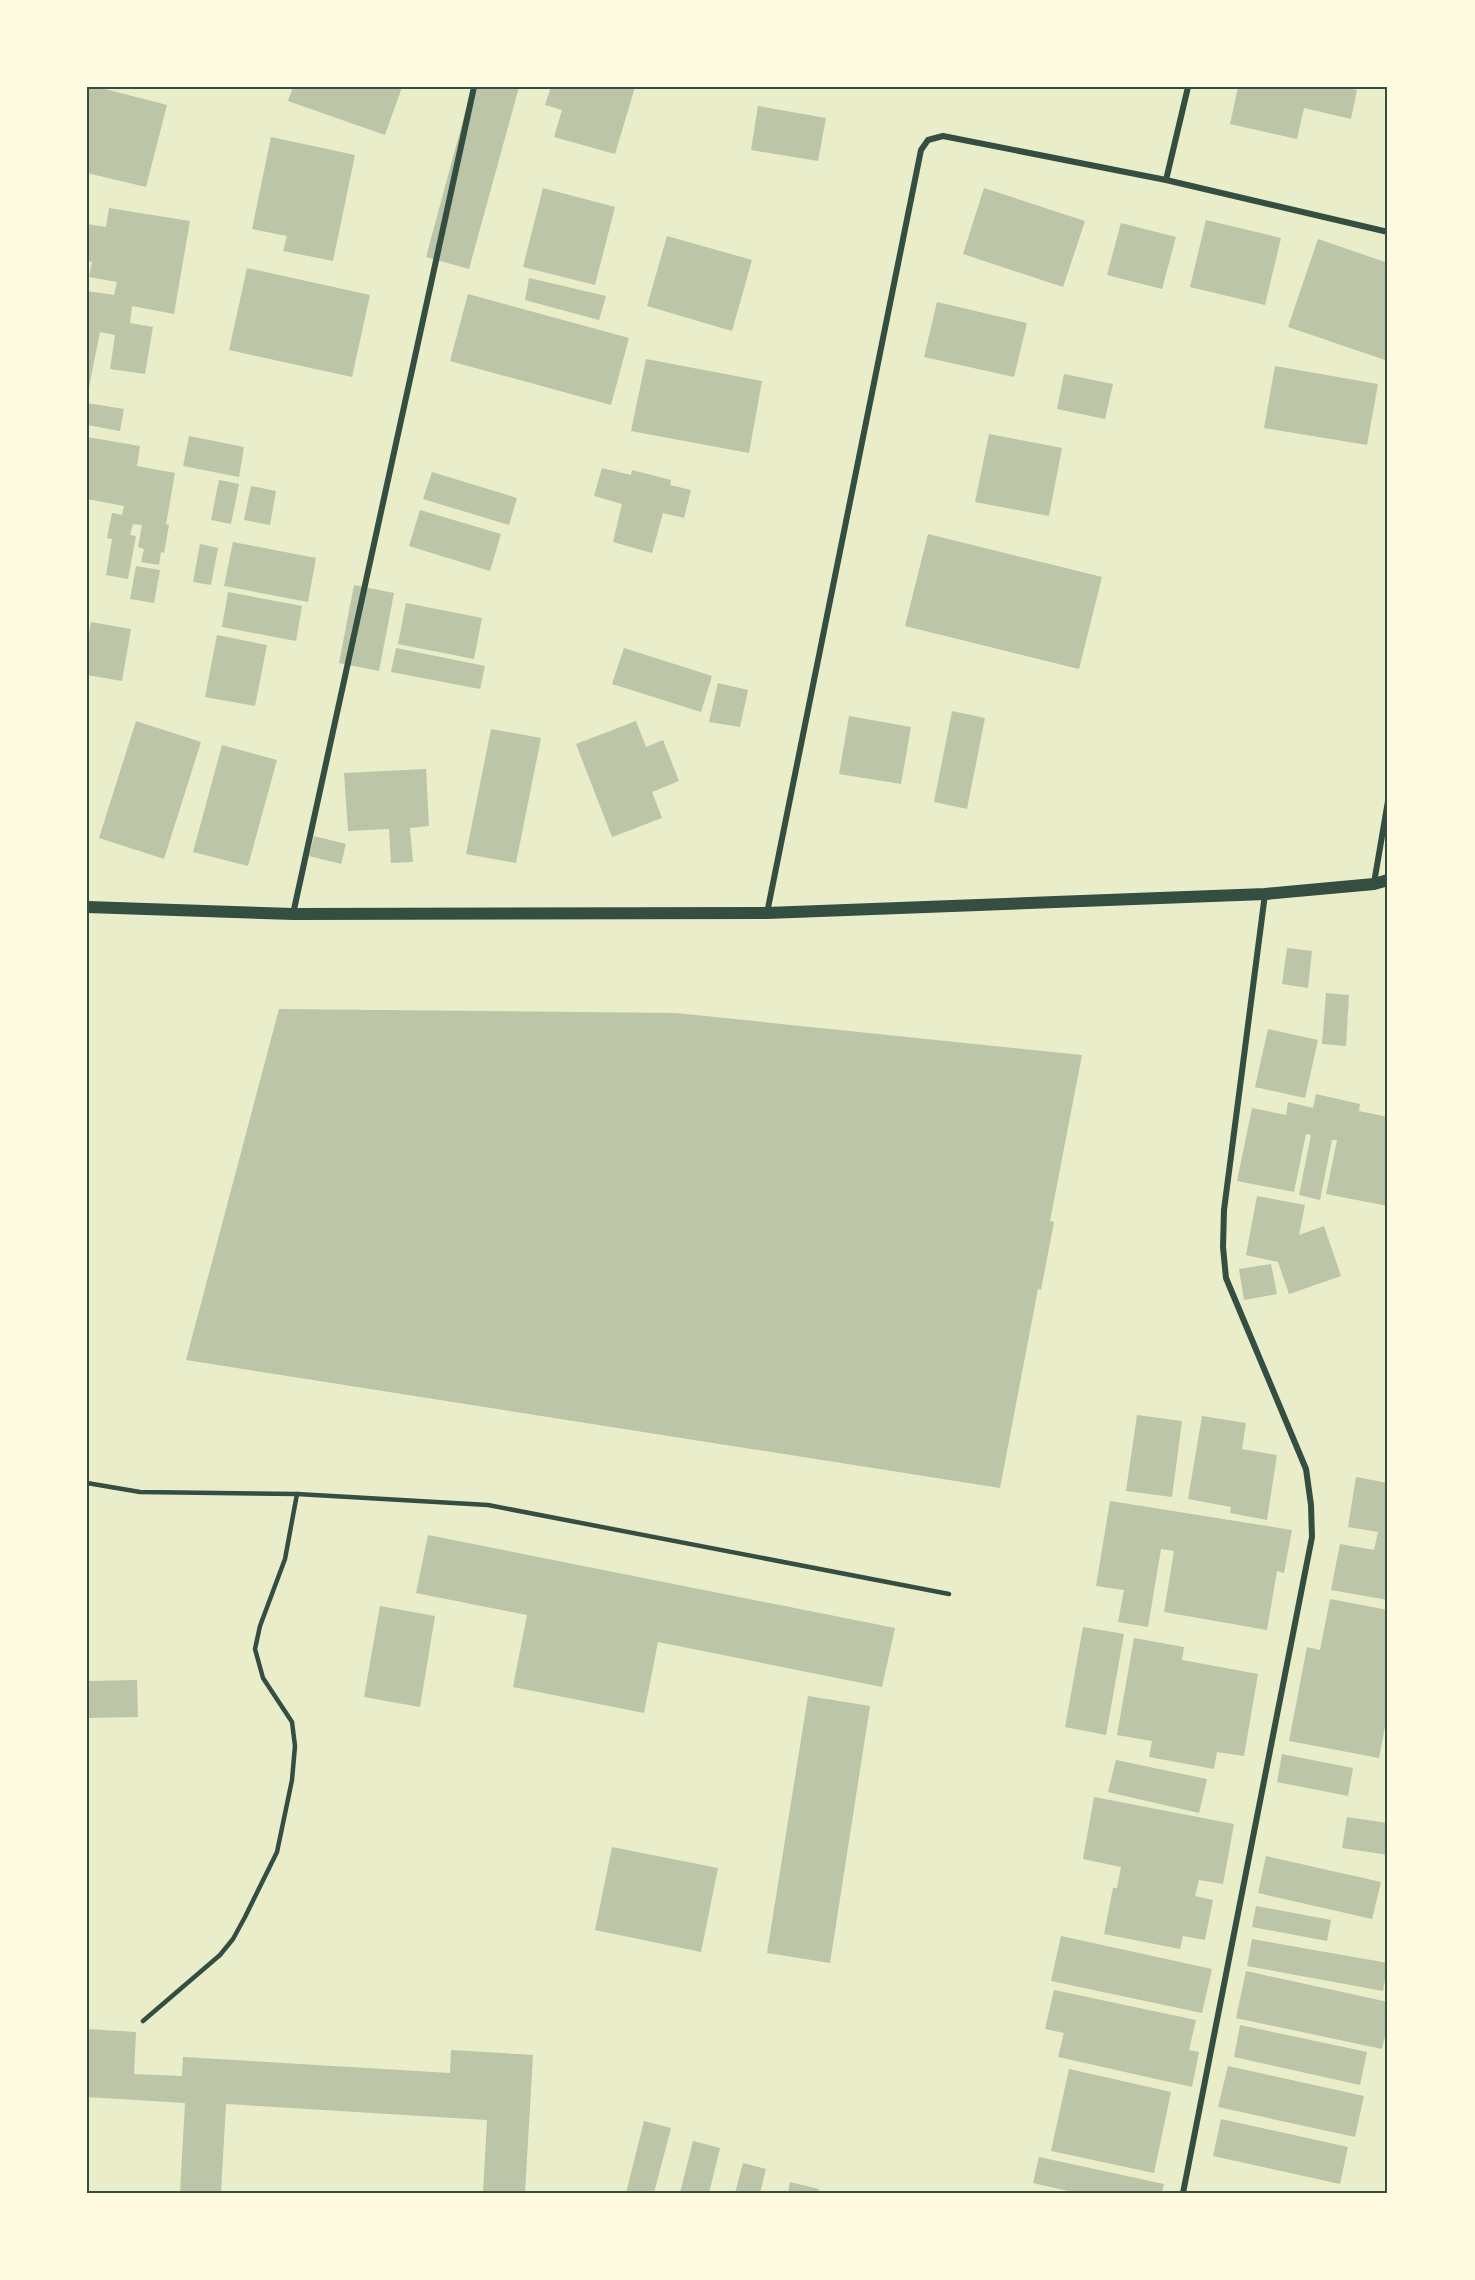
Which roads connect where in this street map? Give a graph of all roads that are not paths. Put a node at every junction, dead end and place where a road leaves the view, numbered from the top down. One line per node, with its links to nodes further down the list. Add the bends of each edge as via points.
1 (474, 87): 11 (street)
2 (1188, 87): 3 (street)
3 (1166, 180): 4 (street); 10 (street, via 943,136 928,140 921,150)
4 (1388, 232)
5 (1388, 801): 7 (street)
6 (1388, 880): 7 (main road)
7 (1374, 884): 8 (main road)
8 (1265, 894): 10 (main road); 16 (street, via 1224,1210 1223,1246 1226,1278 1306,1469 1312,1537)
9 (87, 907): 11 (main road)
10 (767, 913): 11 (main road)
11 (293, 914)
12 (87, 1483): 13 (lane, via 140,1492)
13 (297, 1494): 14 (lane, via 488,1505); 15 (lane, via 285,1559 255,1649 263,1678 292,1722 295,1746 277,1852 245,1917 220,1955)
14 (949, 1594)
15 (143, 2021)
16 (1183, 2193)

